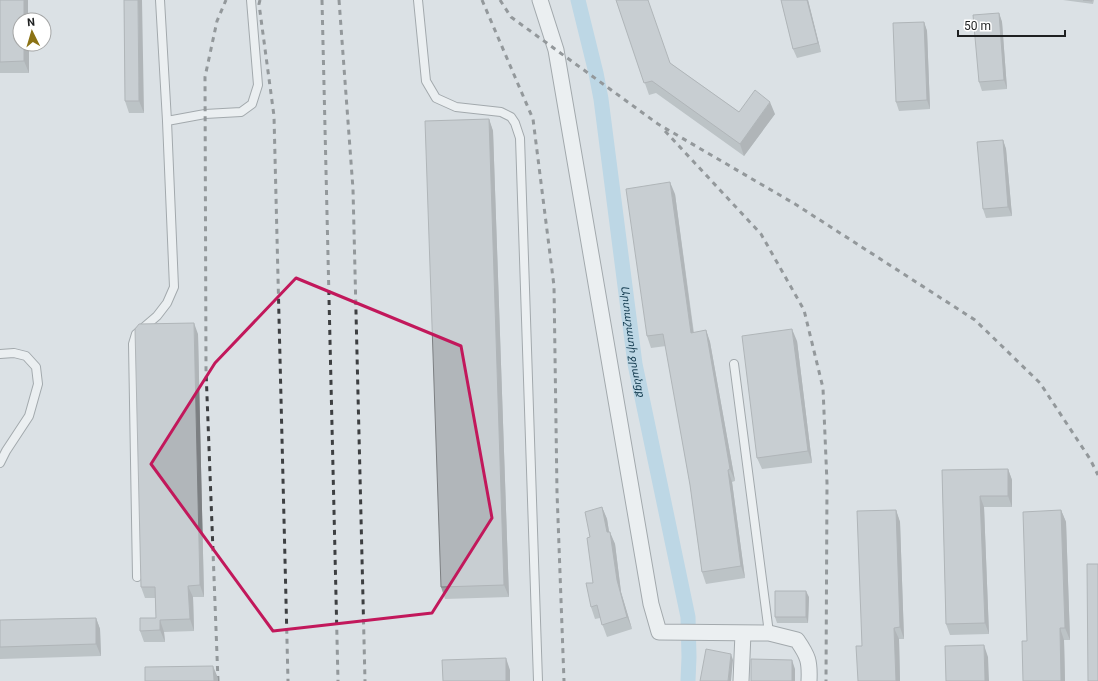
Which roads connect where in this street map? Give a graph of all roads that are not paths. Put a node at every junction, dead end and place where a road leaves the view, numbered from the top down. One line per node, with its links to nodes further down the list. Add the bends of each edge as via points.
1 (160, 0): 5 (lane)
2 (251, 0): 5 (lane, via 258,85 252,104 241,112 205,114)
3 (418, 0): 12 (lane, via 426,81 436,98 456,107 501,112 511,117 520,138)
4 (540, 0): 11 (street, via 556,50 650,604 659,632)
5 (167, 121): 9 (lane, via 174,287 158,316 136,334 133,344)
6 (0, 354): 8 (lane, via 14,353 26,356 36,367 38,384 29,416)
7 (734, 364): 10 (lane)
8 (0, 463)
9 (137, 577)
10 (769, 633): 11 (street); 14 (street, via 797,640 807,654)
11 (743, 634): 13 (street)
12 (538, 681)
13 (741, 681)
14 (809, 681)

